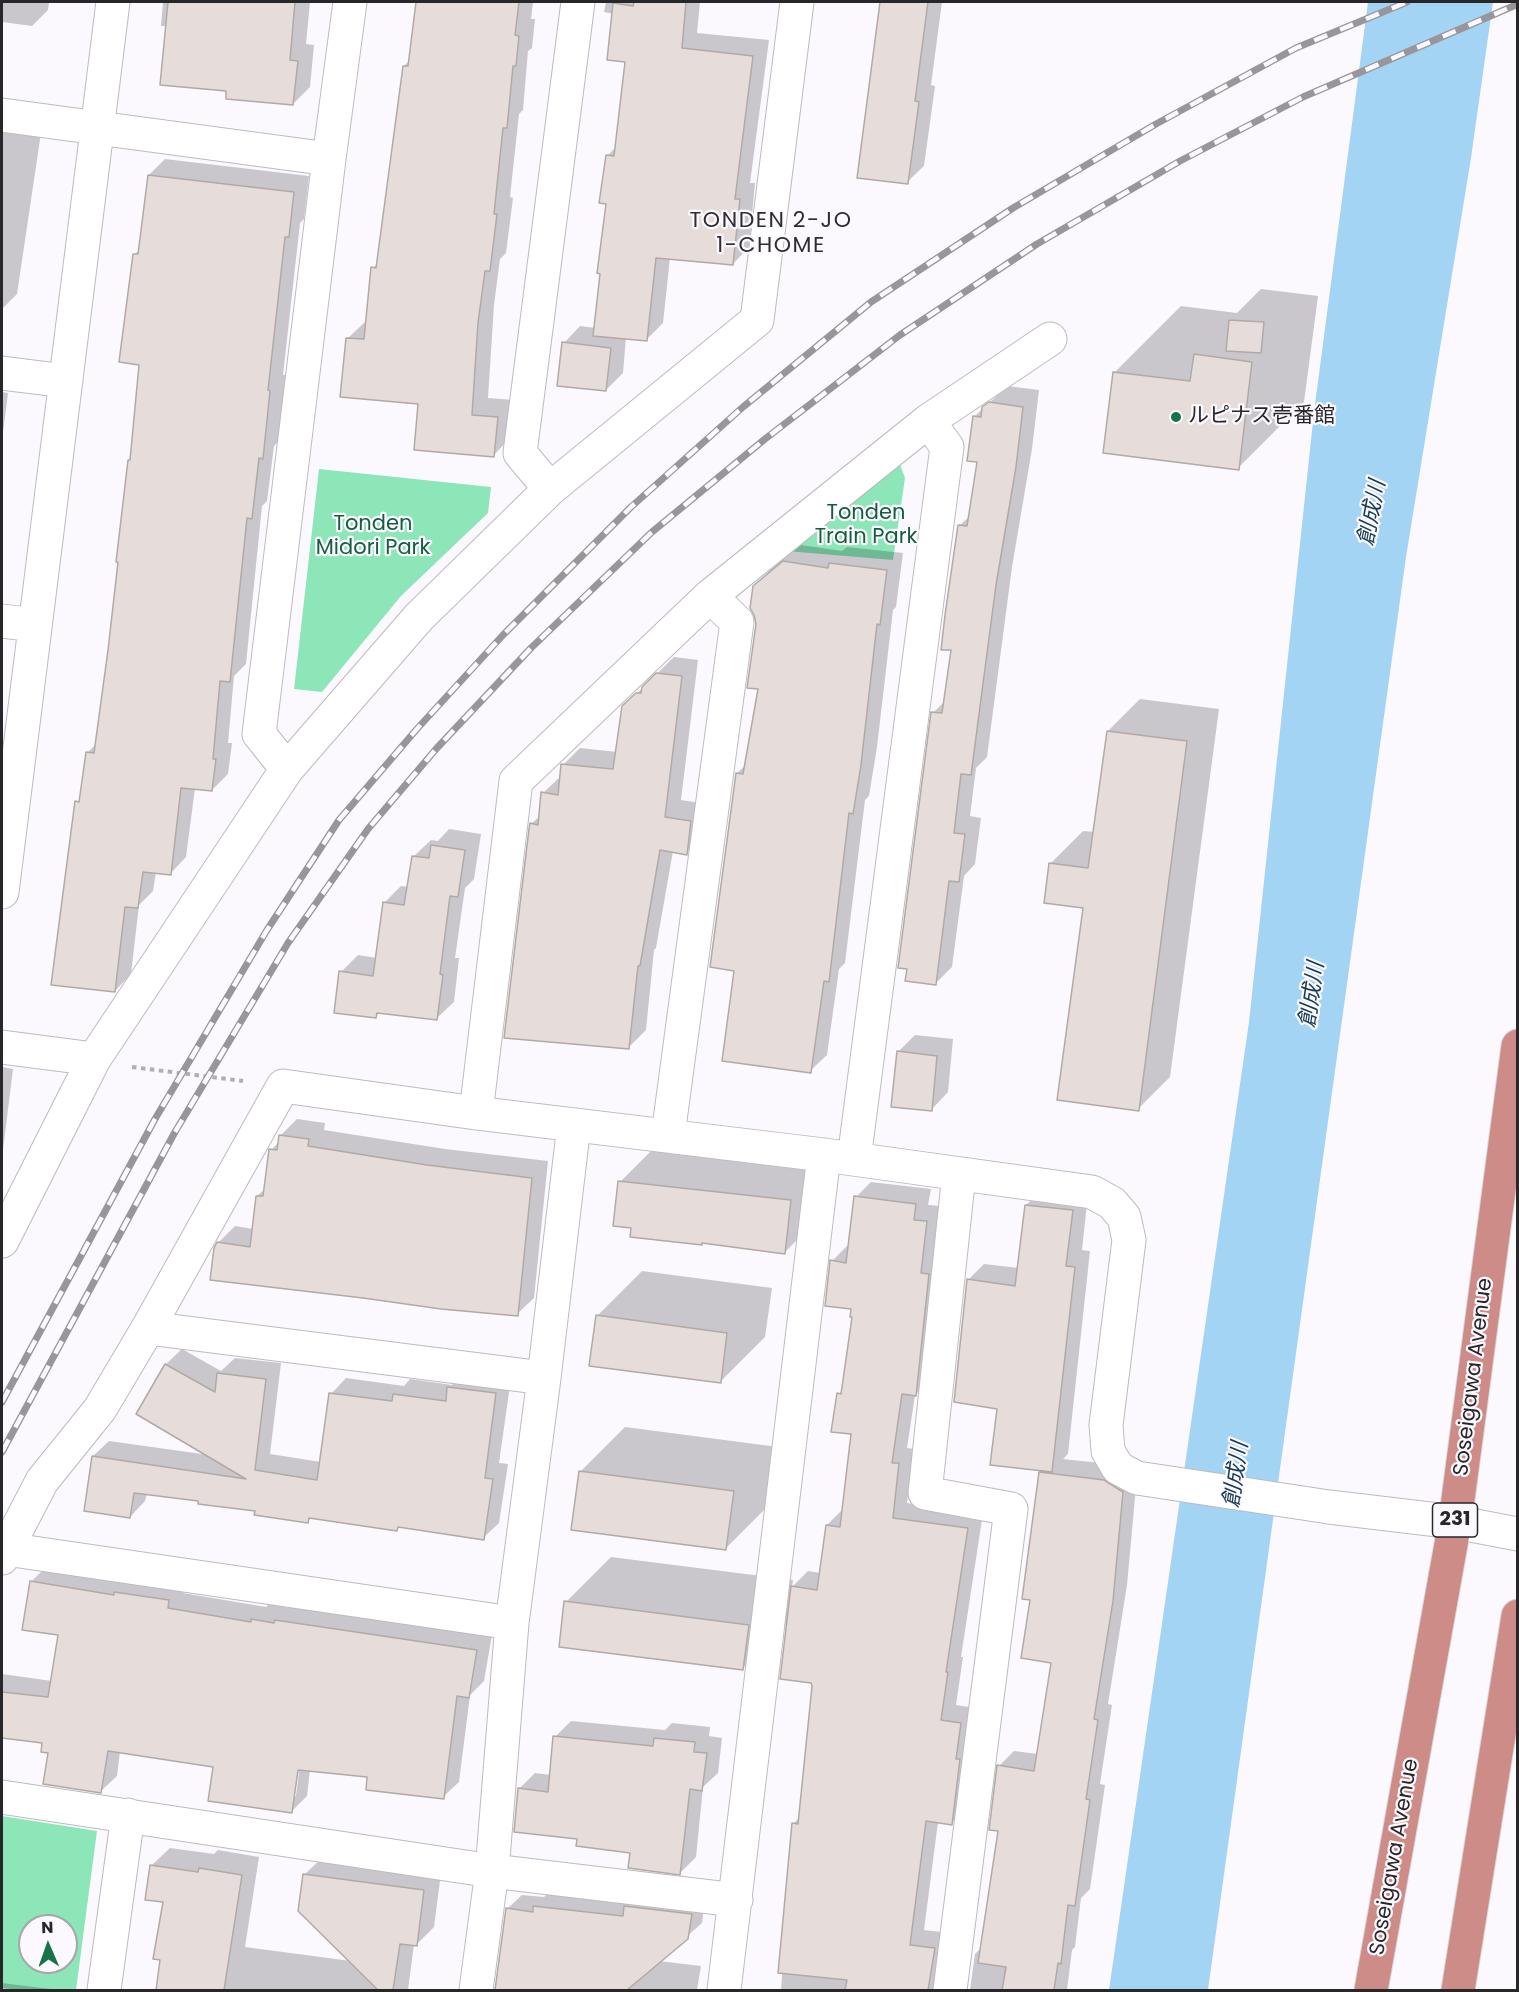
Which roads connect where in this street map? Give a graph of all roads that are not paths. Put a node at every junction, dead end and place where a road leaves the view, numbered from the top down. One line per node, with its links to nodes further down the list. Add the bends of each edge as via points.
1 (113, 2): 6 (street)
2 (350, 2): 7 (street)
3 (578, 2): 12 (street, via 520,453)
4 (797, 2): 12 (street, via 757,320)
5 (2, 115): 6 (street)
6 (97, 129): 7 (street); 10 (street)
7 (329, 159): 16 (street, via 259,734)
8 (1050, 339): 11 (street)
9 (2, 373): 10 (street)
10 (66, 381): 15 (street)
11 (928, 421): 13 (street); 24 (street, via 947,447)
12 (550, 489): 16 (street, via 419,617)
13 (710, 596): 21 (street, via 516,781); 23 (street, via 736,622)
14 (2, 621): 15 (street)
15 (35, 625): 17 (street)
16 (287, 769): 20 (street)
17 (2, 880)
18 (1518, 1046): 29 (highway, Soseigawa Avenue / 231)
19 (2, 1047): 20 (street)
20 (94, 1059): 26 (street)
21 (476, 1113): 22 (street); 27 (street, via 283,1086)
22 (574, 1125): 23 (street); 28 (street)
23 (668, 1135): 24 (street)
24 (839, 1157): 25 (street); 37 (street)
25 (959, 1174): 29 (street, via 1092,1192 1112,1203 1124,1217 1129,1240 1106,1425 1108,1451 1118,1468 1137,1478); 41 (street, via 925,1492 1011,1509)
26 (2, 1241)
27 (148, 1328): 28 (street); 31 (street, via 100,1409 42,1481)
28 (544, 1378): 33 (street)
29 (1455, 1522): 30 (street); 42 (highway, Soseigawa Avenue / 231)
30 (1518, 1534)
31 (4, 1554): 33 (street)
32 (1518, 1616): 43 (highway)
33 (512, 1623): 36 (street)
34 (2, 1797): 35 (street)
35 (128, 1815): 36 (street); 38 (street)
36 (492, 1871): 37 (street); 39 (street)
37 (736, 1900): 40 (street)
38 (104, 1990)
39 (476, 1990)
40 (724, 1990)
41 (950, 1990)
42 (1371, 1990)
43 (1458, 1990)

